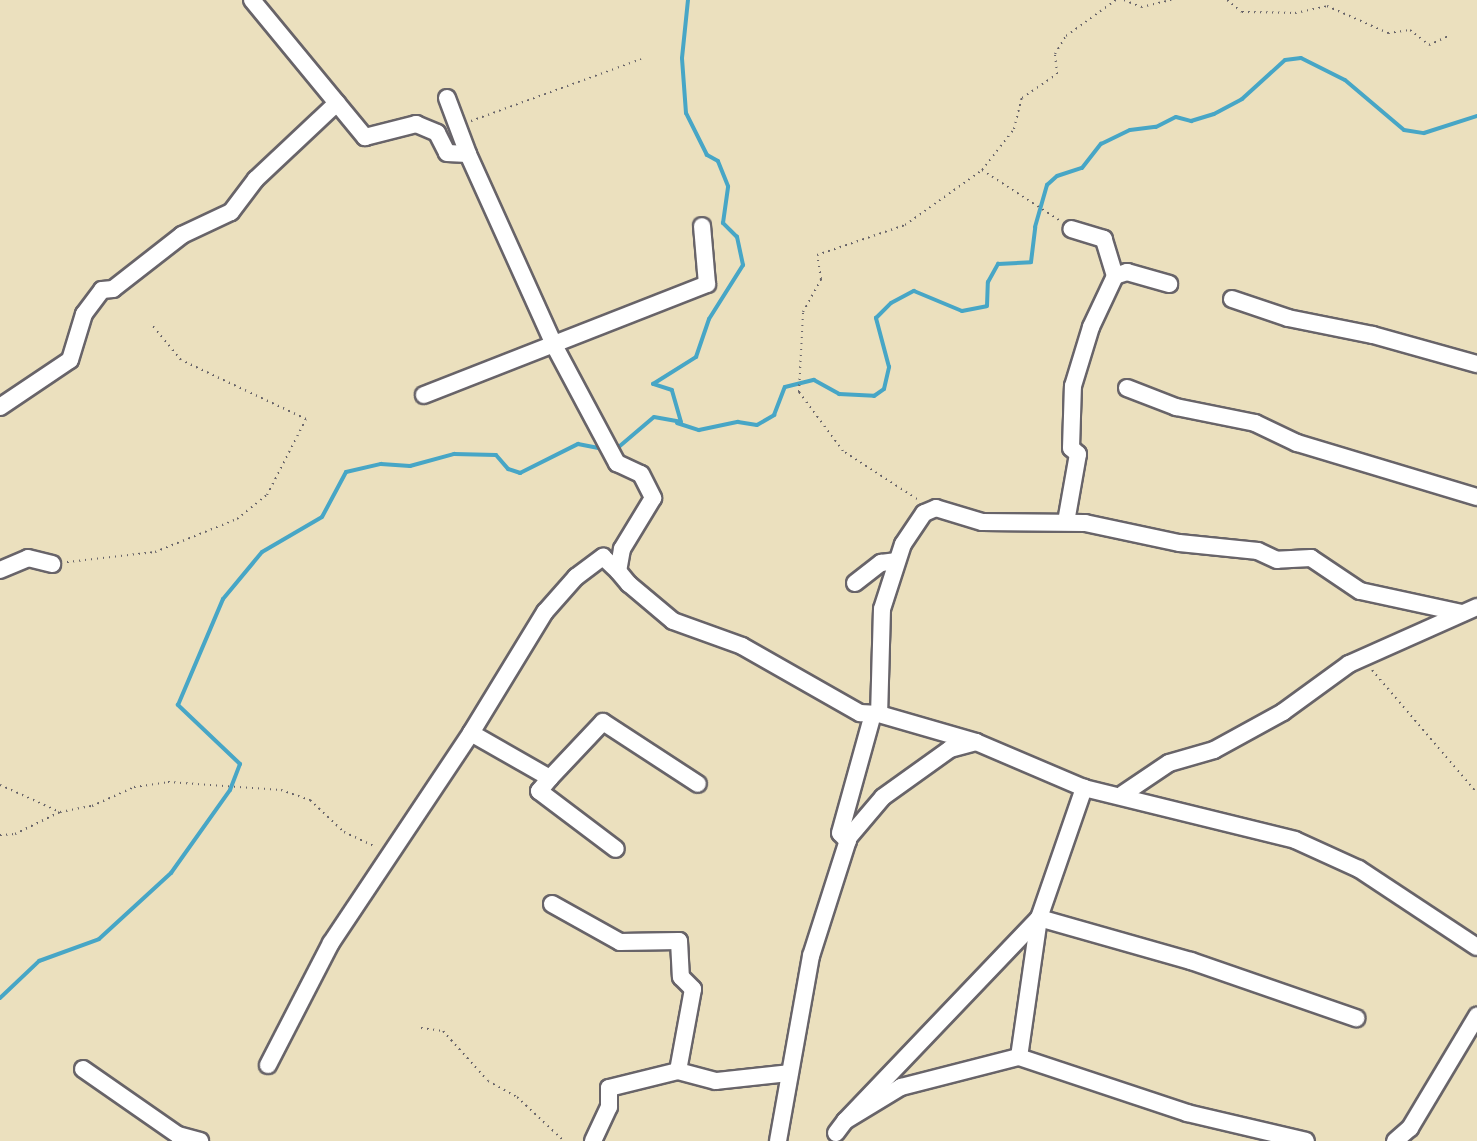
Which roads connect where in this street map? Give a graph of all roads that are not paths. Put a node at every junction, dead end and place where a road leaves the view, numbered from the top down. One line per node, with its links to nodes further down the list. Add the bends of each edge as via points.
1 (252, 0): 3 (street)
2 (447, 98): 4 (street)
3 (337, 103): 4 (street, via 364,137 416,124 437,133 447,153); 14 (street, via 256,179 231,212 182,235 113,289 102,290 84,314 70,360)
4 (468, 154): 10 (street)
5 (702, 226): 10 (street, via 707,284)
6 (1071, 229): 7 (street, via 1104,239)
7 (1115, 276): 8 (street, via 1127,272); 16 (street, via 1091,327 1073,386 1071,448 1078,454)
8 (1169, 284)
9 (1232, 299): 11 (street, via 1288,318 1373,334)
10 (555, 347): 13 (street); 20 (street, via 617,463 641,474 653,498 631,530)
11 (1477, 364)
12 (1127, 388): 15 (street, via 1176,407 1256,423 1297,443)
13 (424, 395)
14 (0, 406)
15 (1477, 497)
16 (1066, 522): 17 (street, via 982,522 936,508 924,513); 22 (street, via 1258,551 1277,560 1311,558 1360,591)
17 (897, 561): 21 (street, via 881,563); 23 (street, via 882,609)
18 (52, 564): 19 (street, via 28,558)
19 (0, 570)
20 (618, 571): 23 (street, via 673,621 742,646 830,699); 24 (street, via 603,557 576,577 545,612)
21 (855, 583)
22 (1469, 610): 29 (street, via 1363,658 1284,712 1214,750 1169,763)
23 (876, 714): 25 (street); 30 (street, via 840,833)
24 (471, 733): 26 (street); 39 (street, via 332,943)
25 (976, 742): 28 (street); 30 (street, via 950,749 883,797)
26 (550, 778): 27 (street, via 603,722); 31 (street, via 539,791)
27 (698, 784)
28 (1084, 788): 29 (street); 33 (street)
29 (1124, 794): 34 (street, via 1295,840 1359,869)
30 (848, 841): 42 (street, via 811,956)
31 (616, 849)
32 (552, 904): 41 (street, via 620,942 679,941 681,977 693,989)
33 (1038, 918): 36 (street, via 1233,974); 38 (street); 38 (street, via 840,1127 902,1087)
34 (1477, 947)
35 (1477, 1016): 37 (street)
36 (1356, 1018)
37 (1471, 1046): 47 (street, via 1444,1064 1410,1128)
38 (1019, 1058): 46 (street, via 1188,1113)
39 (268, 1065)
40 (83, 1069): 43 (street, via 178,1135)
41 (678, 1071): 42 (street, via 716,1081); 44 (street, via 609,1088 609,1107)
42 (790, 1073): 45 (street)
43 (200, 1141)
44 (593, 1141)
45 (778, 1141)
46 (1306, 1141)
47 (1395, 1141)

